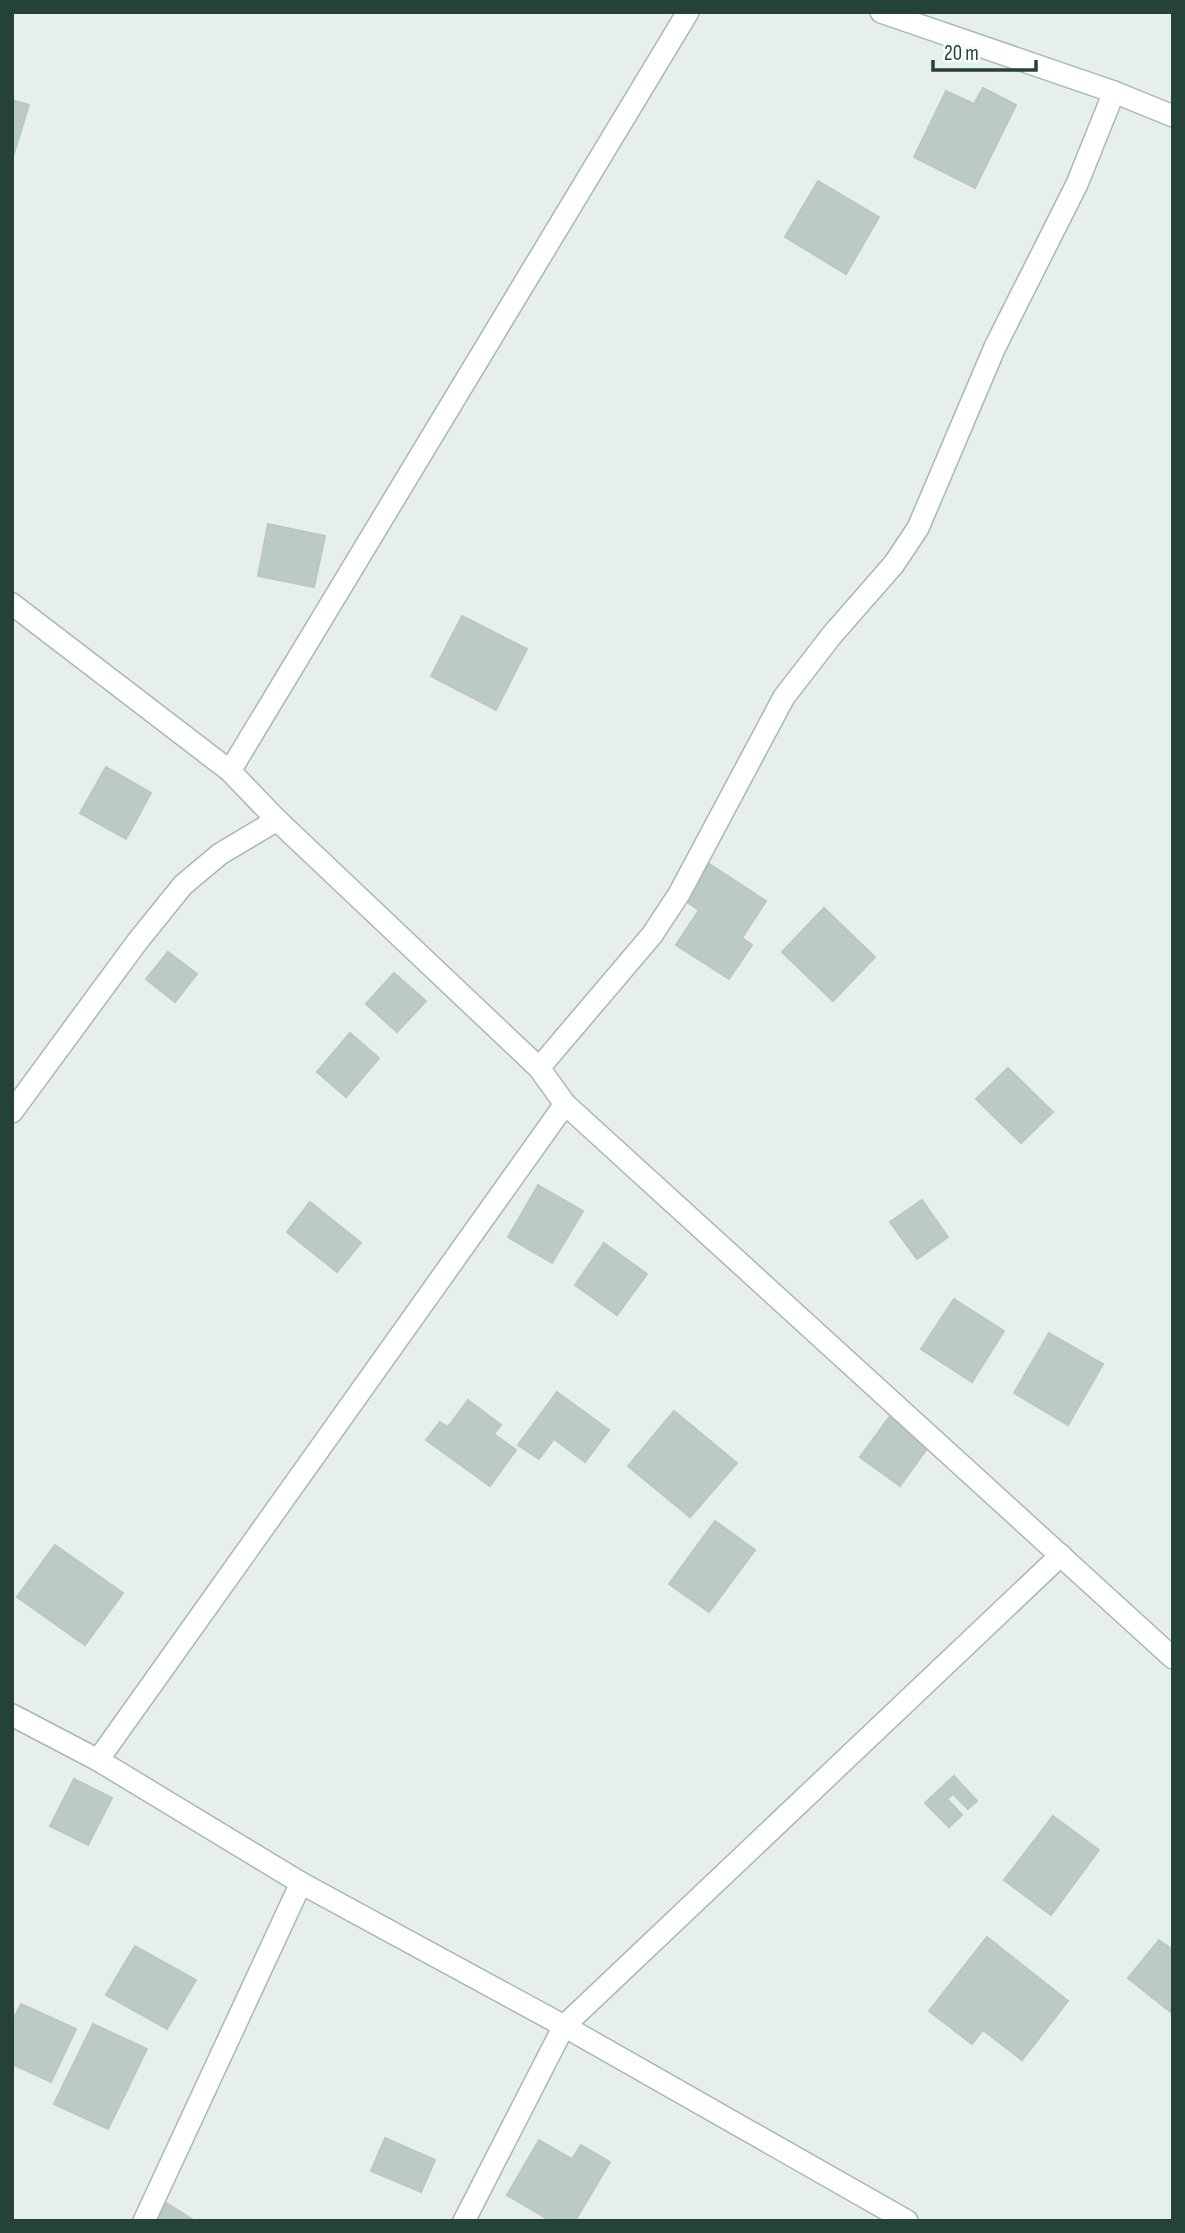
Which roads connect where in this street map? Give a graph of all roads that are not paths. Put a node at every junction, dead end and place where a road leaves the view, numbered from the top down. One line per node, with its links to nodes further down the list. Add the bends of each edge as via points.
1 (688, 12): 6 (street)
2 (881, 12): 3 (street)
3 (1114, 92): 4 (street); 8 (street, via 1077,184 995,346 918,528 894,564 784,697 679,894 652,935)
4 (1173, 116)
5 (12, 604): 6 (street)
6 (230, 771): 7 (street)
7 (277, 820): 8 (street); 10 (street, via 220,854 183,885)
8 (539, 1068): 9 (street)
9 (565, 1104): 11 (street); 14 (street)
10 (12, 1112)
11 (1061, 1556): 12 (street); 16 (street)
12 (1173, 1658)
13 (12, 1715): 14 (street)
14 (98, 1760): 15 (street)
15 (301, 1883): 16 (street); 17 (street)
16 (564, 2026): 18 (street); 19 (street)
17 (144, 2221)
18 (464, 2221)
19 (907, 2221)

